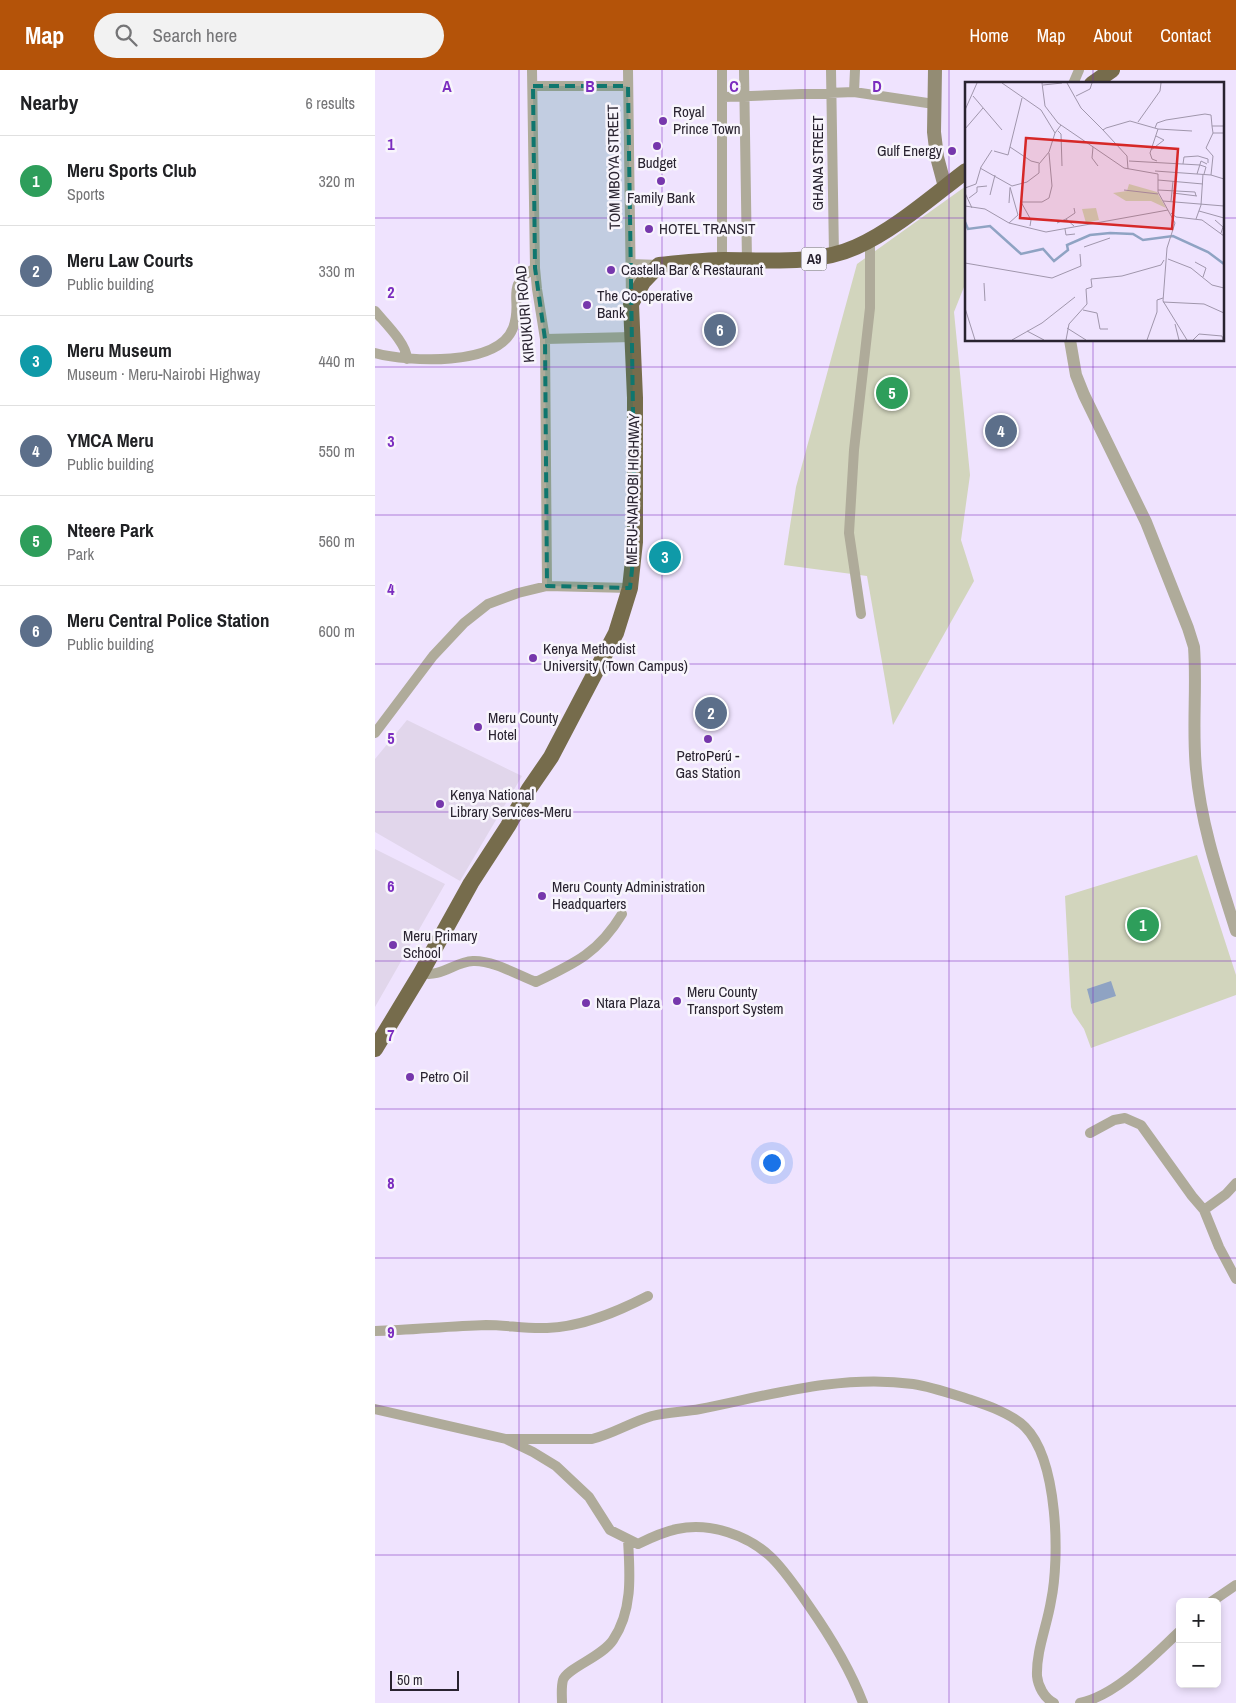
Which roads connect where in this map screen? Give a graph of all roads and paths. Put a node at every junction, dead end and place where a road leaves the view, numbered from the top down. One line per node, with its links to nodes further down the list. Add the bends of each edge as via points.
1 (532, 70): 12 (street, KIRUKURI ROAD)
2 (628, 70): 13 (street, TOM MBOYA STREET)
3 (723, 70): 17 (street)
4 (744, 70): 16 (street)
5 (831, 70): 14 (street, GHANA STREET)
6 (855, 70): 15 (street)
7 (935, 70): 18 (main road)
8 (1079, 70): 10 (street)
9 (1112, 70): 11 (highway)
10 (1074, 82)
11 (1095, 82)
12 (533, 86): 13 (street); 27 (street, KIRUKURI ROAD)
13 (628, 86): 25 (street, TOM MBOYA STREET)
14 (832, 92): 15 (street); 16 (street); 22 (street, GHANA STREET)
15 (853, 92): 18 (street)
16 (745, 96): 17 (street); 24 (street)
17 (724, 97): 23 (street)
18 (934, 104): 20 (main road, via 937,157)
19 (965, 172): 20 (highway, A9)
20 (945, 187): 21 (highway, A9)
21 (870, 240): 22 (highway, A9); 37 (street, via 870,308 854,450 849,533)
22 (834, 255): 24 (highway, A9)
23 (723, 260): 24 (highway, A9); 26 (highway, A9)
24 (747, 261)
25 (630, 264): 26 (street); 28 (street, TOM MBOYA STREET)
26 (659, 265): 28 (highway, via 643,282)
27 (535, 268): 31 (street, KIRUKURI ROAD); 34 (street, via 518,281 514,327 499,345 484,352 443,360)
28 (631, 304): 30 (highway, MERU-NAIROBI HIGHWAY)
29 (375, 311): 34 (street, via 403,346)
30 (632, 337): 31 (street); 36 (highway, MERU-NAIROBI HIGHWAY, via 635,542)
31 (545, 339): 35 (street, KIRUKURI ROAD)
32 (1070, 341): 40 (street, via 1076,374 1084,395 1145,522 1194,647 1199,791 1213,858)
33 (375, 353): 34 (street)
34 (407, 359)
35 (547, 586): 36 (street); 38 (street, via 488,604 464,623 433,656)
36 (630, 588): 41 (highway, MERU-NAIROBI HIGHWAY, via 616,633 551,757 471,883)
37 (861, 614)
38 (375, 733)
39 (622, 914): 41 (street, via 595,949 574,964 536,982 484,961 471,961 437,974)
40 (1236, 930)
41 (421, 973): 42 (highway, MERU-NAIROBI HIGHWAY)
42 (375, 1049)
43 (1090, 1134): 45 (street, via 1114,1120 1125,1118 1141,1125)
44 (1236, 1183): 45 (street)
45 (1204, 1210): 46 (street)
46 (1235, 1277)
47 (648, 1296): 48 (street, via 572,1325 547,1328 487,1325)
48 (375, 1331)
49 (375, 1409): 50 (street)
50 (506, 1439): 51 (street, via 556,1466 589,1497 610,1530); 57 (street, via 592,1439 662,1414 811,1386 871,1381 914,1384 997,1408 1025,1426 1037,1445 1050,1484 1056,1545 1055,1573 1037,1675 1045,1696)
51 (628, 1540): 55 (street, via 629,1598 621,1622 603,1652 570,1671 563,1680); 56 (street, via 638,1544 678,1529 713,1529 734,1534 755,1545 772,1558 818,1619 842,1658)
52 (1236, 1585): 53 (street)
53 (1217, 1598)
54 (1176, 1634): 58 (street, via 1117,1685)
55 (561, 1703)
56 (863, 1703)
57 (1054, 1703)
58 (1080, 1703)

